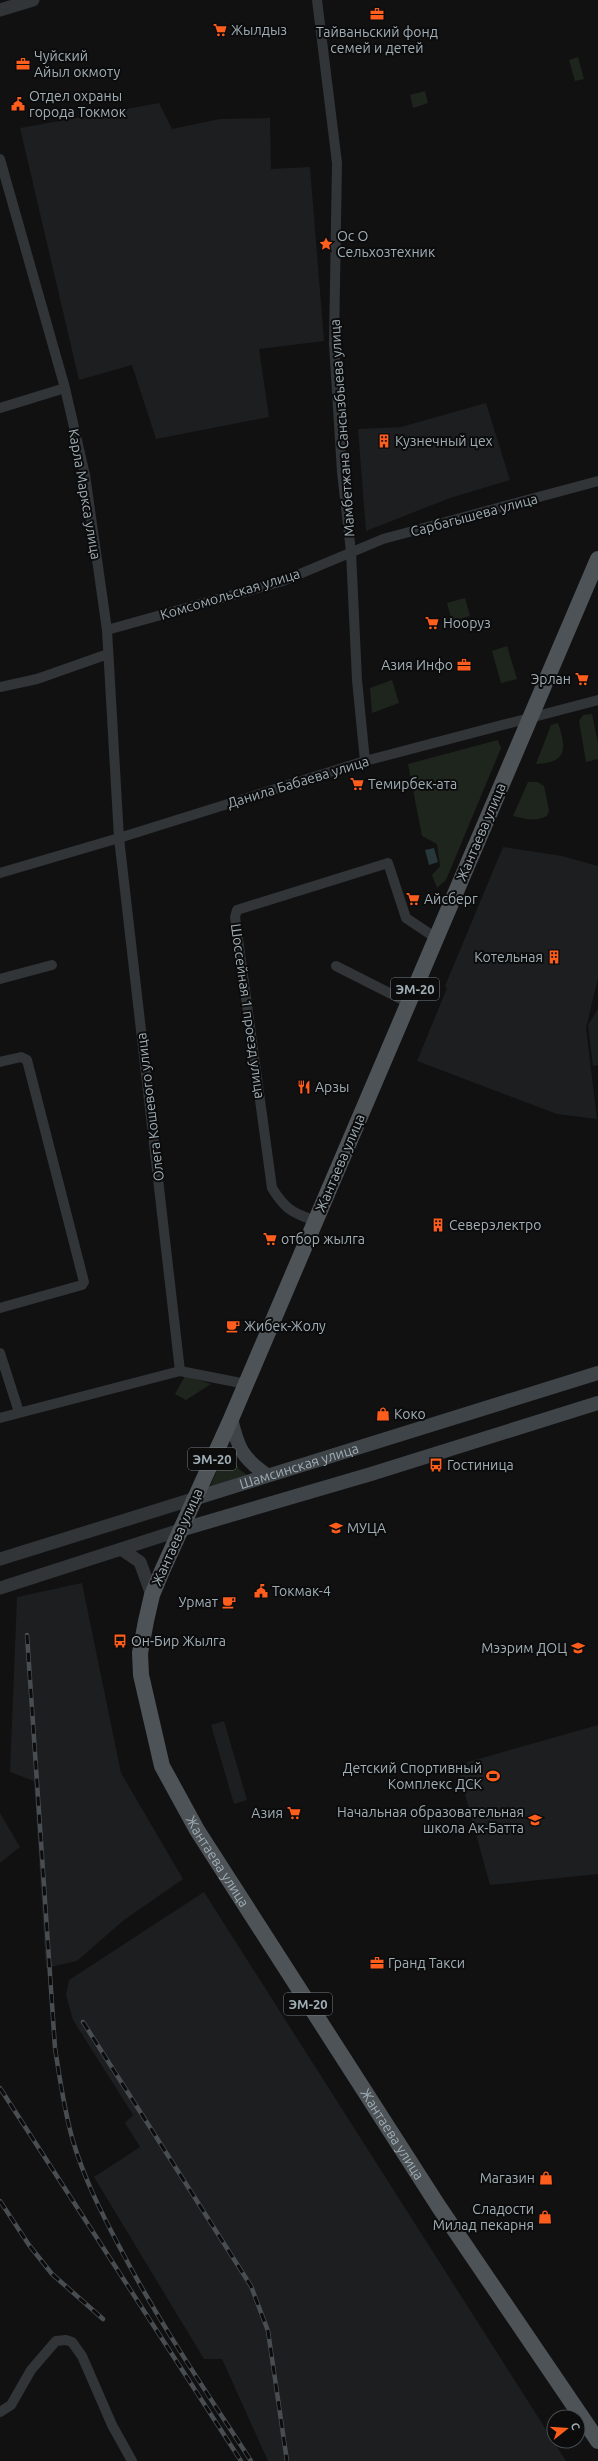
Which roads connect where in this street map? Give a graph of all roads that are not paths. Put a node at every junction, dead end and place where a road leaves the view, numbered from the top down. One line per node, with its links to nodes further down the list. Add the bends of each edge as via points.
1 (33, 0): 3 (street)
2 (317, 0): 8 (street, Мамбетжана Сансызбыева улица, via 338,163 334,344 342,472)
3 (0, 10)
4 (0, 159): 5 (street, Карла Маркса улица)
5 (65, 388): 6 (street); 10 (street, Карла Маркса улица, via 85,476)
6 (0, 408)
7 (598, 482): 8 (street, Сарбагышева улица, via 383,539)
8 (351, 552): 10 (street, Комсомольская улица, via 283,581); 15 (street, Мамбетжана Сансызбыева улица, via 357,680)
9 (598, 559): 14 (main road, Жантаева улица / ЭМ-20)
10 (107, 630): 11 (street, Карла Маркса улица)
11 (108, 654): 12 (street, via 37,679); 16 (street, Карла Маркса улица)
12 (0, 687)
13 (598, 700): 14 (street, Данила Бабаева улица)
14 (530, 717): 15 (street, Данила Бабаева улица); 18 (main road, Жантаева улица / ЭМ-20)
15 (365, 761): 16 (street, Данила Бабаева улица)
16 (120, 841): 17 (street, Данила Бабаева улица); 27 (street, Олега Кошевого улица)
17 (0, 873)
18 (436, 938): 22 (main road, Жантаева улица / ЭМ-20); 24 (street, Шоссейная 1 проезд улица, via 406,918 388,863 237,910 235,917 272,1188 282,1203 294,1214)
19 (52, 965): 21 (street)
20 (336, 966): 22 (street)
21 (0, 979)
22 (408, 1003): 24 (main road, Жантаева улица / ЭМ-20)
23 (0, 1062): 25 (street, via 21,1057 27,1060 84,1282 82,1285)
24 (316, 1221): 29 (main road, Жантаева улица / ЭМ-20)
25 (0, 1308)
26 (0, 1353): 31 (street)
27 (180, 1371): 29 (street); 31 (street)
28 (598, 1373): 34 (main road, Шамсинская улица)
29 (246, 1384): 33 (main road, Жантаева улица / ЭМ-20)
30 (598, 1403): 36 (main road, Шамсинская улица)
31 (19, 1412): 32 (street)
32 (0, 1418)
33 (231, 1419): 34 (main road, via 241,1453 251,1465); 35 (main road, Жантаева улица / ЭМ-20)
34 (267, 1475): 35 (main road, Шамсинская улица)
35 (193, 1499): 36 (main road, Жантаева улица / ЭМ-20); 38 (street, Шамсинская улица)
36 (180, 1530): 37 (street, Шамсинская улица); 40 (main road, Жантаева улица / ЭМ-20)
37 (121, 1549): 39 (street, Шамсинская улица); 40 (street, via 140,1562)
38 (0, 1559)
39 (0, 1588)
40 (152, 1595): 42 (main road, Жантаева улица / ЭМ-20, via 140,1653 141,1675 162,1766 188,1814 439,2207)
41 (0, 2412): 43 (street, via 11,2405 31,2370 56,2341 72,2342 82,2356 112,2425)
42 (598, 2441)
43 (132, 2461)

